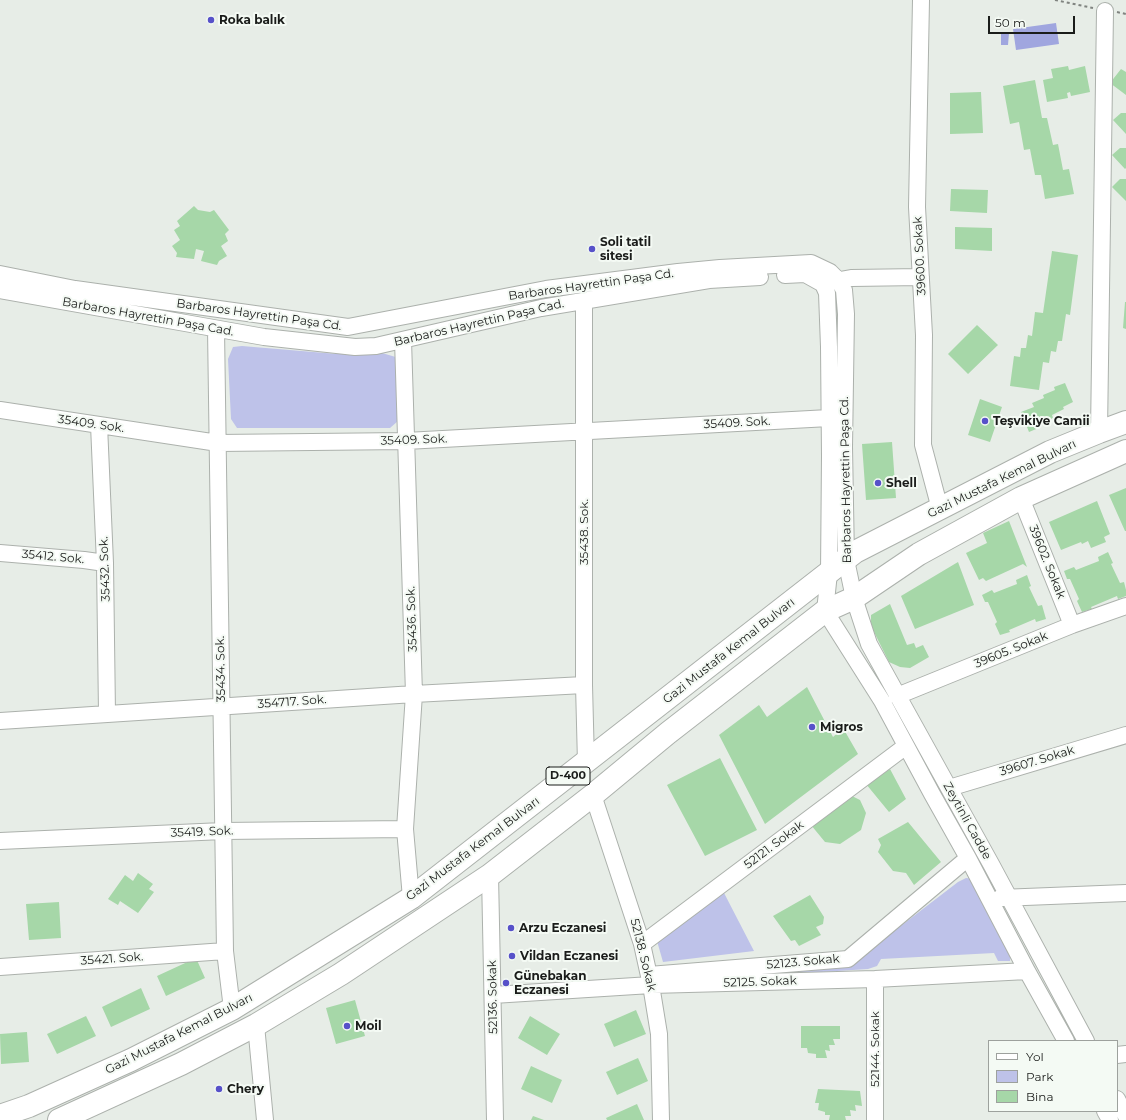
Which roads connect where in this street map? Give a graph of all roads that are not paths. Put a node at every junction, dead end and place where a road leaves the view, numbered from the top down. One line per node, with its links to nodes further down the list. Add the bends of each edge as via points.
1 (921, 0): 4 (street, 39600. Sokak, via 917,206)
2 (1105, 10): 15 (street)
3 (0, 274): 5 (street, Barbaros Hayrettin Paşa Cd., via 76,289 348,327 546,289 720,268 811,263 830,272)
4 (921, 277): 5 (street); 20 (street, 39600. Sokak, via 924,335 923,445)
5 (830, 282): 7 (street, Barbaros Hayrettin Paşa Cad., via 805,274 709,280); 11 (street, via 827,293); 22 (street, Barbaros Hayrettin Paşa Cd., via 844,290 846,314)
6 (0, 290): 8 (street, Barbaros Hayrettin Paşa Cad.)
7 (584, 301): 9 (street, Barbaros Hayrettin Paşa Cad., via 541,308); 14 (street, 35438. Sok.)
8 (216, 329): 9 (street, Barbaros Hayrettin Paşa Cad., via 264,338 355,347 376,346); 17 (street, 35434. Sok.)
9 (403, 340): 16 (street, 35436. Sok.)
10 (0, 410): 13 (street, 35409. Sok.)
11 (829, 418): 14 (street, 35409. Sok.); 24 (street)
12 (1126, 422): 15 (highway, Gazi Mustafa Kemal Bulvarı / D-400)
13 (99, 425): 17 (street, 35409. Sok.); 23 (street, 35432. Sok.)
14 (584, 431): 16 (street, 35409. Sok.); 29 (street, 35438. Sok.)
15 (1099, 432): 20 (highway, Gazi Mustafa Kemal Bulvarı / D-400, via 1050,452)
16 (406, 441): 17 (street, 35409. Sok.); 30 (street, 35436. Sok.)
17 (218, 443): 32 (street, 35434. Sok.)
18 (1126, 451): 19 (highway, Gazi Mustafa Kemal Bulvarı / D-400)
19 (1022, 498): 25 (highway, Gazi Mustafa Kemal Bulvarı / D-400, via 919,554); 28 (street, 39602. Sokak)
20 (940, 509): 22 (highway, Gazi Mustafa Kemal Bulvarı / D-400, via 856,552)
21 (0, 553): 23 (street, 35412. Sok.)
22 (846, 560): 24 (highway, Gazi Mustafa Kemal Bulvarı / D-400); 25 (street, Barbaros Hayrettin Paşa Cd.)
23 (106, 563): 33 (street, 35432. Sok.)
24 (829, 573): 27 (street); 37 (highway, Gazi Mustafa Kemal Bulvarı / D-400)
25 (854, 598): 27 (highway, Gazi Mustafa Kemal Bulvarı / D-400); 31 (street, Zeytinli Cadde, via 869,644)
26 (1126, 606): 28 (street, 39605. Sokak)
27 (825, 611): 36 (street, Zeytinli Cadde, via 882,701); 39 (highway, Gazi Mustafa Kemal Bulvarı / D-400, via 668,733)
28 (1072, 625): 31 (street, 39605. Sokak)
29 (584, 686): 30 (street, 354717. Sok.); 37 (street, 35438. Sok.)
30 (414, 694): 32 (street, 354717. Sok.); 40 (street, 35436. Sok.)
31 (897, 696): 38 (street, Zeytinli Cadde)
32 (222, 707): 33 (street, 354717. Sok.); 41 (street, 35434. Sok.)
33 (108, 714): 34 (street, 354717. Sok.)
34 (0, 721)
35 (1126, 735): 38 (street, 39607. Sokak)
36 (906, 746): 43 (street, Zeytinli Cadde); 49 (street, 52121. Sokak)
37 (586, 763): 47 (highway, Gazi Mustafa Kemal Bulvarı / D-400)
38 (949, 788): 46 (street, Zeytinli Cadde)
39 (593, 796): 44 (highway, Gazi Mustafa Kemal Bulvarı / D-400); 49 (street, 52138. Sokak)
40 (405, 829): 41 (street, 35419. Sok.); 47 (street, 35436. Sok.)
41 (223, 831): 42 (street, 35419. Sok.); 50 (street, 35434. Sok.)
42 (0, 841)
43 (968, 858): 48 (street, Zeytinli Cadde); 54 (street, 52123. Sokak, via 848,959)
44 (490, 875): 55 (street, 52136. Sokak); 57 (highway, Gazi Mustafa Kemal Bulvarı / D-400, via 341,974)
45 (1126, 893): 46 (street)
46 (1009, 897): 48 (street); 59 (street, Zeytinli Cadde)
47 (410, 898): 56 (highway, Gazi Mustafa Kemal Bulvarı / D-400)
48 (990, 898): 52 (street, Zeytinli Cadde)
49 (642, 944): 54 (street, 52138. Sokak)
50 (225, 951): 51 (street, 35421. Sok.); 56 (street, 35434. Sok.)
51 (0, 967)
52 (1027, 971): 53 (street, 52125. Sokak); 58 (street, Zeytinli Cadde)
53 (874, 979): 54 (street, 52125. Sokak); 67 (street, 52144. Sokak)
54 (650, 980): 55 (street, 52125. Sokak); 66 (street, 52138. Sokak, via 659,1034)
55 (493, 995): 65 (street, 52136. Sokak)
56 (232, 1009): 61 (highway, Gazi Mustafa Kemal Bulvarı / D-400, via 131,1060 30,1106)
57 (256, 1025): 63 (highway, Gazi Mustafa Kemal Bulvarı / D-400, via 181,1064); 64 (street)
58 (1065, 1040)
59 (1085, 1040)
60 (1118, 1101): 62 (street)
61 (0, 1116)
62 (1126, 1116)
63 (59, 1120)
64 (264, 1120)
65 (495, 1120)
66 (661, 1120)
67 (875, 1120)

